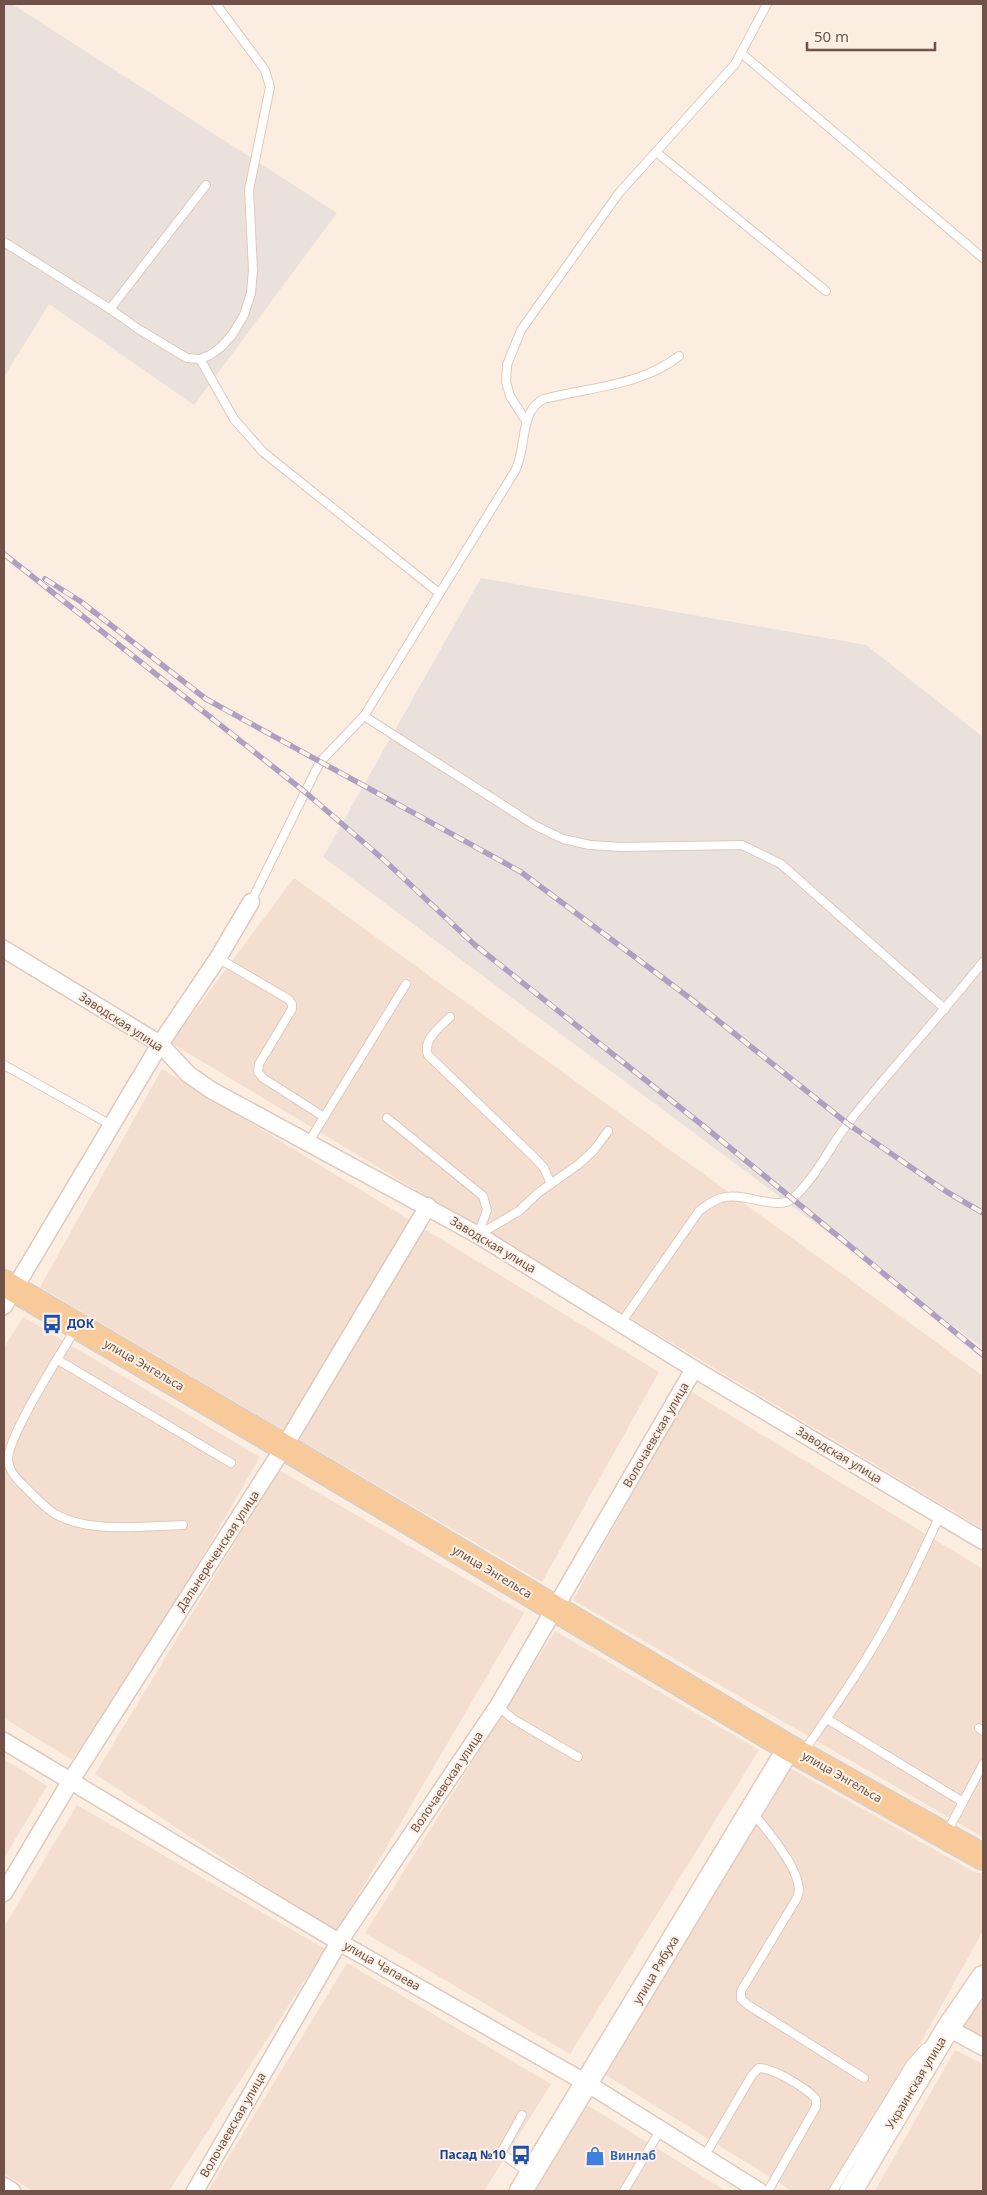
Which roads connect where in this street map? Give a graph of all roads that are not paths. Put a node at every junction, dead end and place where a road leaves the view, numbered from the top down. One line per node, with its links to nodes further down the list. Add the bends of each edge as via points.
1 (216, 4): 11 (lane, via 265,70 270,87 249,190 251,293 244,315 232,335 221,347)
2 (767, 4): 3 (lane)
3 (741, 53): 4 (lane, via 735,64); 7 (lane)
4 (656, 152): 8 (lane); 12 (lane, via 619,194 521,330 507,365 506,382 510,396)
5 (206, 186): 9 (lane)
6 (4, 242): 9 (lane)
7 (983, 258)
8 (826, 291)
9 (110, 309): 11 (lane, via 171,350 187,358)
10 (679, 356): 12 (lane, via 641,378 544,399 532,408)
11 (200, 359): 13 (lane, via 234,419 263,452)
12 (526, 421): 13 (lane, via 521,461)
13 (439, 593): 14 (lane)
14 (364, 716): 15 (lane, via 320,762); 20 (lane, via 534,825 563,839 621,847 742,845 761,853 781,864)
15 (251, 902): 17 (street)
16 (4, 949): 22 (street, Заводская улица)
17 (218, 958): 22 (street); 24 (lane, via 292,1004 259,1064 258,1072)
18 (983, 962): 20 (lane)
19 (406, 984): 24 (lane)
20 (945, 1009): 33 (lane, via 848,1124 821,1165 793,1198 782,1203 734,1196 708,1204 699,1211)
21 (450, 1017): 29 (lane, via 427,1042 425,1049 428,1055 536,1159)
22 (160, 1044): 26 (street); 28 (street, Заводская улица, via 200,1083)
23 (4, 1065): 26 (lane)
24 (324, 1118): 28 (lane)
25 (388, 1118): 31 (lane, via 483,1196 487,1210)
26 (111, 1125): 32 (street)
27 (608, 1131): 29 (lane, via 579,1164)
28 (308, 1143): 30 (street, Заводская улица)
29 (551, 1184): 31 (lane, via 515,1214)
30 (428, 1206): 31 (street, Заводская улица); 37 (street, Дальнереченская улица)
31 (478, 1235): 33 (street, Заводская улица)
32 (7, 1293): 34 (main road, улица Энгельса)
33 (621, 1323): 36 (street, Заводская улица)
34 (77, 1326): 35 (lane); 37 (main road, улица Энгельса)
35 (58, 1360): 38 (lane); 40 (lane, via 18,1430 10,1449 10,1471 40,1503 69,1520 114,1526)
36 (694, 1369): 39 (street, Заводская улица); 42 (street, Волочаевская улица)
37 (284, 1447): 42 (main road, улица Энгельса); 49 (street, Дальнереченская улица)
38 (231, 1463)
39 (940, 1515): 41 (street, Заводская улица); 44 (lane, via 874,1647)
40 (183, 1525)
41 (983, 1541)
42 (555, 1609): 43 (street, Волочаевская улица); 46 (main road, улица Энгельса)
43 (498, 1706): 47 (lane, via 513,1720); 55 (street, Волочаевская улица)
44 (827, 1719): 46 (lane); 50 (lane)
45 (4, 1742): 49 (street, улица Чапаева)
46 (796, 1751): 51 (main road, улица Рябуха); 52 (main road, улица Энгельса)
47 (578, 1757)
48 (983, 1764): 50 (lane)
49 (70, 1782): 54 (street, Дальнереченская улица); 55 (street, улица Чапаева)
50 (962, 1802): 52 (lane)
51 (752, 1812): 59 (lane, via 785,1857 799,1888 797,1898 741,1991 741,1999); 60 (main road, улица Рябуха)
52 (945, 1836): 53 (main road, улица Энгельса)
53 (983, 1857)
54 (4, 1893)
55 (339, 1942): 60 (street, улица Чапаева); 67 (street, Волочаевская улица)
56 (983, 1978): 57 (main road, Украинская улица)
57 (948, 2028): 58 (street); 71 (lane, via 910,2065); 72 (main road, Украинская улица)
58 (983, 2047)
59 (864, 2078)
60 (588, 2084): 62 (street, улица Чапаева); 64 (main road, улица Рябуха)
61 (522, 2115): 64 (lane, via 501,2152)
62 (661, 2130): 63 (street, улица Чапаева); 68 (lane)
63 (704, 2157): 69 (street, улица Чапаева); 70 (lane, via 752,2075 759,2068 768,2068 810,2092 816,2099 816,2107)
64 (526, 2183)
65 (4, 2186): 66 (street)
66 (12, 2191)
67 (195, 2191)
68 (624, 2191)
69 (759, 2191)
70 (768, 2191)
71 (834, 2191)
72 (851, 2191)

